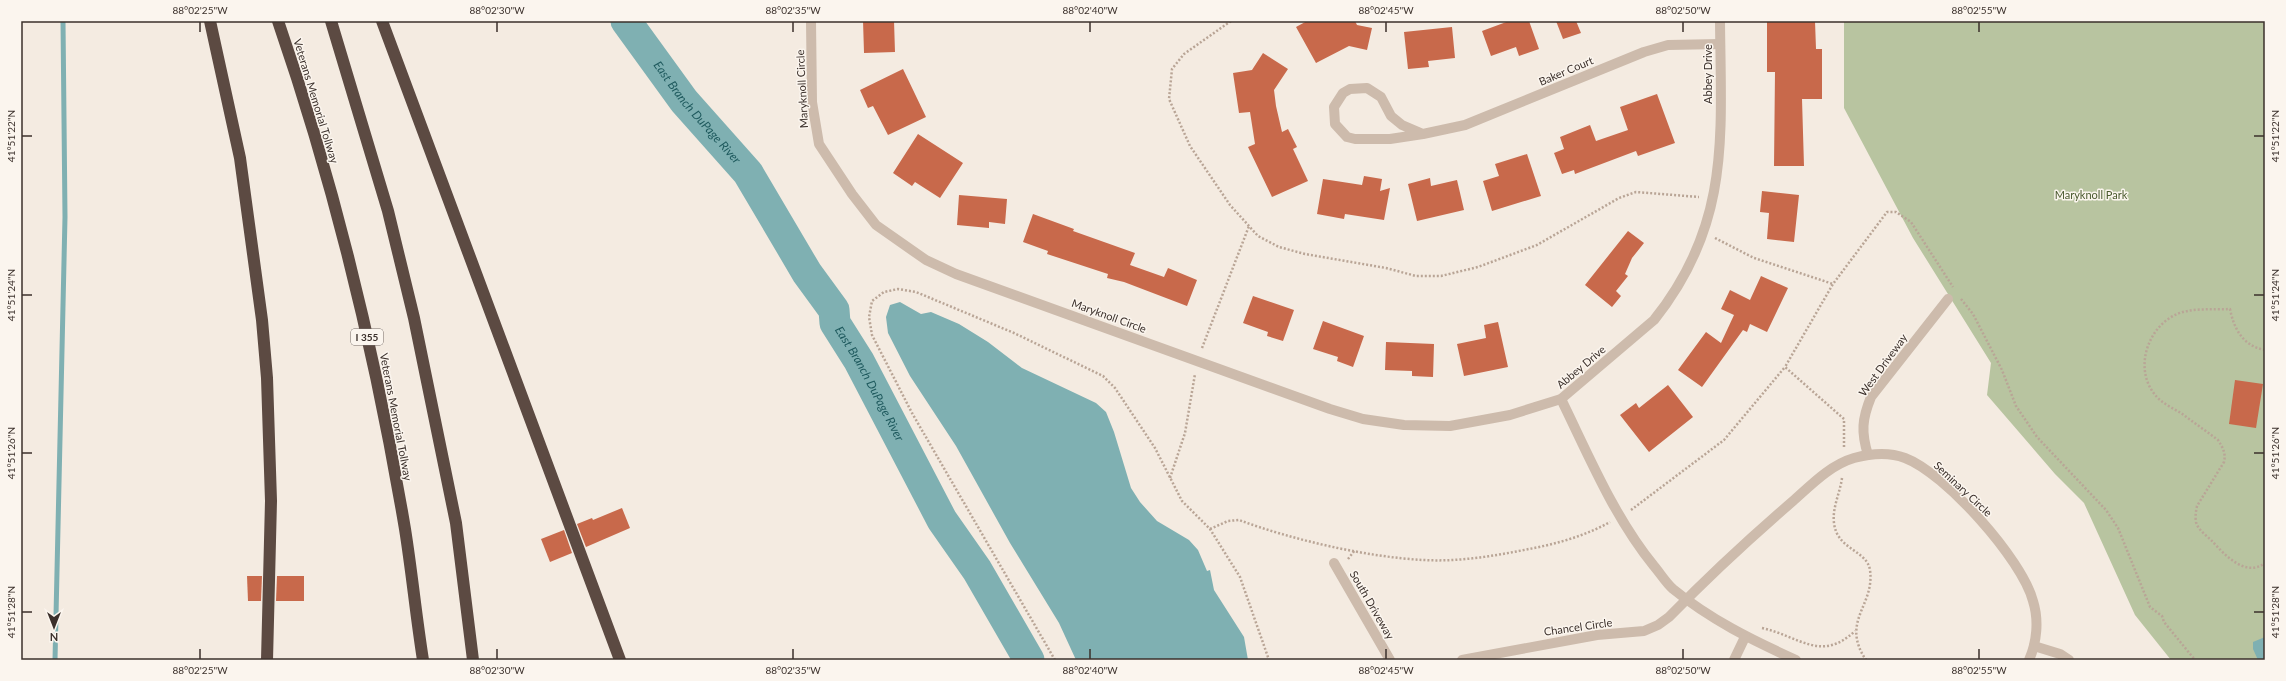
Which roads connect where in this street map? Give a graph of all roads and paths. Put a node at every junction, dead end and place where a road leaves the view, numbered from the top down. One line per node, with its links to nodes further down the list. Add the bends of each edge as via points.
1 (210, 21): 28 (highway, via 240,158 262,320 271,500)
2 (278, 21): 29 (highway, Veterans Memorial Tollway / I 355, via 318,145 365,328 405,529)
3 (331, 21): 30 (highway, via 388,211 414,318 456,522)
4 (382, 21): 31 (highway)
5 (812, 21): 17 (street, Maryknoll Circle, via 812,102 819,144 876,225 926,260 956,274 1363,419 1404,426 1450,426 1489,421)
6 (1231, 21): 10 (path, via 1184,54 1172,69 1169,99 1190,146 1230,205 1258,236 1279,247 1416,276 1441,276 1478,267 1537,245 1619,198 1636,192)
7 (1720, 21): 8 (street, Abbey Drive)
8 (1720, 44): 9 (street, Baker Court, via 1668,45 1644,52 1465,125); 10 (street, Abbey Drive, via 1720,146)
9 (1423, 134): 9 (street, Baker Court, via 1402,125 1391,116 1381,97 1367,88 1350,89 1343,93 1334,107 1335,124 1347,136 1355,139)
10 (1713, 198): 11 (street, Abbey Drive)
11 (1704, 233): 12 (path, via 1754,258); 17 (street, Abbey Drive, via 1682,281 1654,320)
12 (1833, 284): 13 (path, via 1886,212 1896,212 1911,222); 16 (path)
13 (1952, 296): 18 (street, West Driveway, via 1871,397 1865,413 1862,436)
14 (1960, 298): 41 (path, via 1973,314 2002,370 2016,406 2037,437 2106,510 2118,528 2150,607 2162,616)
15 (2265, 350): 23 (path, via 2250,345 2240,335 2233,323 2230,309 2190,311 2174,316 2150,338 2145,354 2145,370 2150,386 2160,400 2218,440 2226,455 2197,506 2195,514 2199,528 2230,560 2247,566)
16 (1785, 367): 19 (path, via 1844,420); 20 (path, via 1724,440 1652,497)
17 (1561, 400): 20 (street, Abbey Drive)
18 (1868, 455): 19 (street, Seminary Circle); 27 (street, Seminary Circle, via 1904,457 1930,472 1999,540 2024,580 2033,600 2036,633)
19 (1844, 462): 24 (street, Seminary Circle, via 1823,475 1742,544); 25 (path, via 1841,488 1834,511 1834,524 1839,540 1861,556 1870,568 1871,584 1858,614)
20 (1620, 516): 21 (path, via 1602,526 1546,546 1473,559 1425,560 1386,557 1309,541 1239,520 1228,521); 24 (street, Abbey Drive, via 1641,550 1672,588)
21 (1210, 529): 32 (path, via 1182,501 1155,448 1115,388 1103,376 1014,333 916,292 898,289 884,292 872,301 869,317 872,335 912,414); 33 (path, via 1240,577)
22 (1334, 563): 34 (street, South Driveway)
23 (2264, 565)
24 (1686, 599): 26 (street, Abbey Drive); 35 (street, Chancel Circle, via 1670,617 1644,631 1597,635)
25 (1855, 631): 26 (path, via 1844,641 1831,646 1817,646 1758,626); 38 (path, via 1858,649)
26 (1745, 637): 36 (street); 37 (street, Abbey Drive)
27 (2034, 646): 39 (street, Seminary Circle); 40 (street, via 2060,654)
28 (267, 660)
29 (423, 660)
30 (473, 660)
31 (620, 660)
32 (1055, 660)
33 (1269, 660)
34 (1390, 660)
35 (1462, 660)
36 (1734, 660)
37 (1796, 660)
38 (1866, 660)
39 (2029, 660)
40 (2069, 660)
41 (2195, 660)

